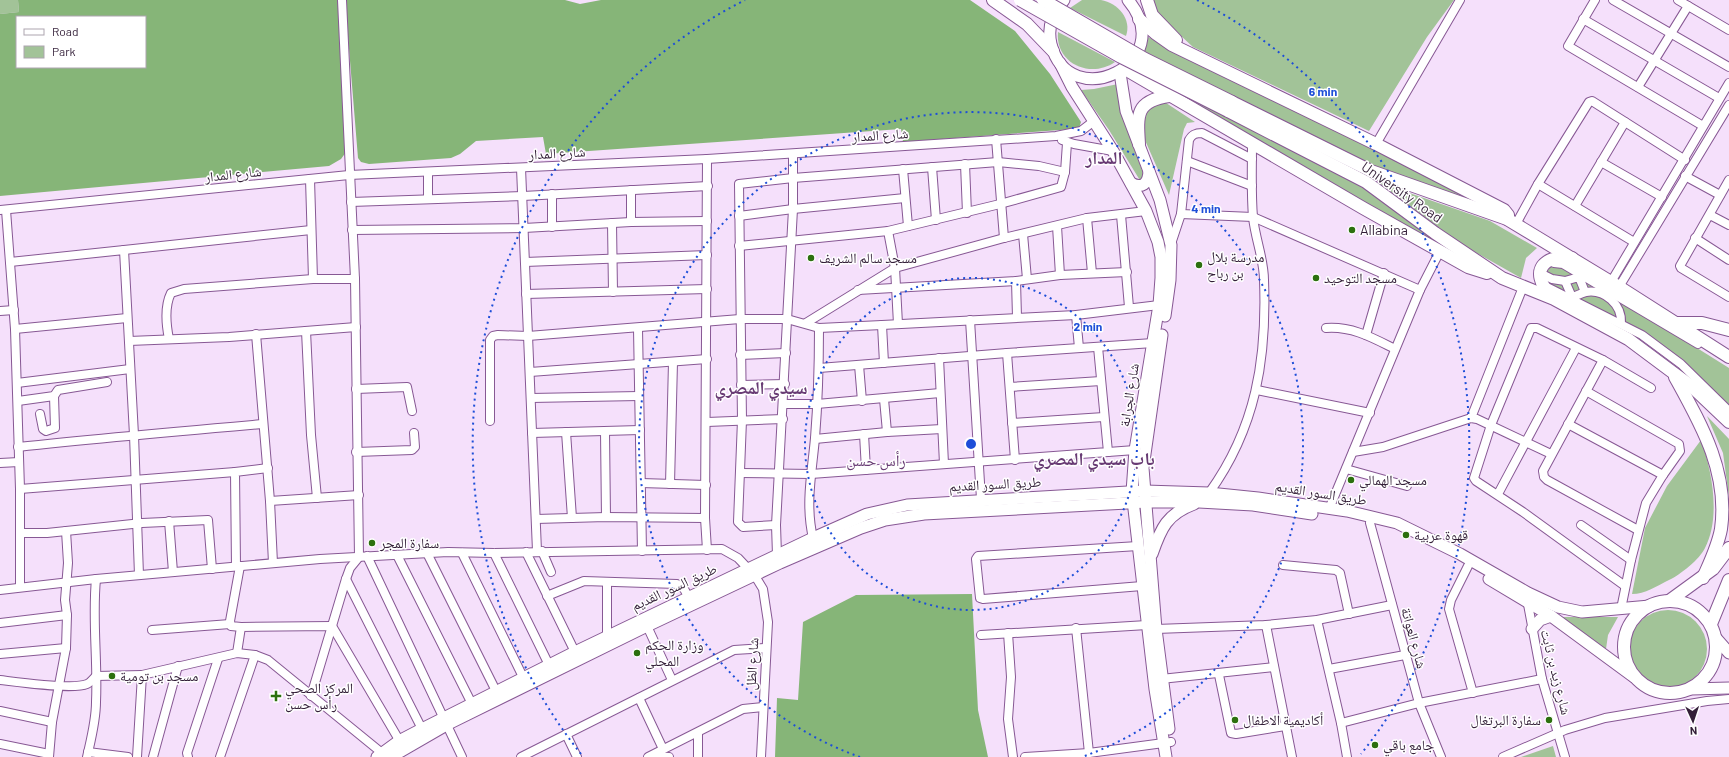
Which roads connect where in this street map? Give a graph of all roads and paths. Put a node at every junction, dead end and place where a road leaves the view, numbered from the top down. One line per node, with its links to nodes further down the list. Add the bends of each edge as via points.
1 (342, 0): 53 (street)
2 (993, 0): 17 (highway, via 1027,24)
3 (1020, 0): 28 (highway, University Road, bridge, via 1121,57)
4 (1043, 0): 28 (highway, University Road, bridge)
5 (1064, 0): 17 (main road, via 1051,22 1049,37)
6 (1147, 0): 19 (highway, via 1149,9 1163,28)
7 (1460, 0): 37 (street)
8 (1595, 0): 14 (street)
9 (1613, 0): 16 (street)
10 (1678, 0): 12 (street)
11 (1132, 3): 13 (main road)
12 (1688, 6): 15 (street); 16 (street)
13 (1139, 19): 19 (highway, via 1155,34); 22 (main road, via 1142,32 1140,46 1134,58)
14 (1583, 19): 18 (street); 24 (street, via 1568,46)
15 (1729, 30)
16 (1671, 33): 18 (street); 21 (street)
17 (1053, 51): 20 (main road, شارع الجرابة)
18 (1654, 59): 24 (street); 26 (street)
19 (1202, 60): 37 (highway)
20 (1060, 63): 22 (main road, via 1081,77 1094,79 1108,78); 29 (main road, شارع الجرابة)
21 (1729, 67)
22 (1122, 71): 25 (highway); 35 (main road, شارع الجرابة, via 1126,111)
23 (1729, 82): 26 (street)
24 (1638, 87): 31 (street)
25 (1169, 96): 35 (highway, via 1155,98 1143,106 1138,119); 36 (highway)
26 (1719, 98): 31 (street)
27 (1729, 105): 54 (street)
28 (1230, 106): 85 (highway, University Road, via 1371,171); 118 (highway, University Road, via 1366,182)
29 (1094, 121): 32 (street, شارع المدار, via 1081,131); 38 (main road, شارع الجرابة)
30 (1625, 122): 42 (street); 45 (street); 59 (street, via 1589,102)
31 (1703, 126): 42 (street)
32 (1056, 136): 33 (street, شارع المدار); 34 (street)
33 (996, 139): 39 (street, شارع المدار); 44 (street)
34 (1067, 142): 38 (street); 51 (street)
35 (1139, 144): 52 (main road, شارع الجرابة)
36 (1252, 144): 41 (street); 103 (highway)
37 (1376, 144): 85 (highway, via 1504,210)
38 (1113, 151): 57 (main road, شارع الجرابة)
39 (793, 154): 40 (street, شارع المدار); 55 (street)
40 (707, 159): 48 (street, شارع المدار); 60 (street)
41 (1252, 159): 43 (street, via 1202,133 1197,133 1189,140); 61 (street)
42 (1685, 160): 66 (street)
43 (1187, 161): 61 (street); 76 (street)
44 (998, 162): 46 (street); 51 (street, via 1039,166); 70 (street)
45 (1601, 162): 66 (street); 71 (street)
46 (965, 164): 47 (street); 75 (street)
47 (932, 167): 49 (street); 82 (street)
48 (521, 168): 50 (street, شارع المدار); 65 (street)
49 (903, 169): 55 (street); 67 (street)
50 (428, 172): 53 (street, شارع المدار); 68 (street)
51 (1065, 172): 70 (street, via 1061,187)
52 (1149, 172): 57 (main road, via 1147,183 1136,186); 100 (main road, شارع الجرابة, via 1166,221)
53 (349, 175): 56 (street, شارع المدار); 69 (street)
54 (1685, 176): 64 (street); 123 (street)
55 (793, 178): 72 (street); 79 (street, via 740,184)
56 (310, 179): 73 (street, شارع المدار); 92 (street)
57 (1131, 183): 74 (main road, شارع الجرابة)
58 (1728, 183): 64 (street)
59 (1538, 184): 71 (street); 85 (street)
60 (708, 186): 62 (street); 83 (street)
61 (1252, 186): 81 (street)
62 (631, 190): 63 (street); 84 (street)
63 (552, 194): 65 (street); 90 (street)
64 (1720, 195): 77 (street)
65 (523, 196): 68 (street); 91 (street)
66 (1662, 197): 99 (street)
67 (905, 198): 72 (street); 88 (street)
68 (428, 200): 69 (street)
69 (350, 202): 93 (street)
70 (1000, 204): 75 (street); 96 (street)
71 (1575, 206): 99 (street)
72 (793, 208): 79 (street); 98 (street)
73 (3, 210): 108 (street)
74 (1146, 211): 78 (street); 135 (main road, شارع الجرابة, via 1161,257 1162,278)
75 (967, 212): 82 (street)
76 (1181, 214): 81 (street); 100 (street)
77 (1710, 214): 87 (street); 97 (street)
78 (1121, 215): 80 (street); 111 (street)
79 (739, 216): 101 (street)
80 (1087, 218): 89 (street); 112 (street)
81 (1253, 218): 113 (street); 193 (street, via 1264,278 1263,339)
82 (936, 220): 88 (street)
83 (707, 221): 84 (street); 104 (street)
84 (632, 222): 86 (street)
85 (1511, 222): 105 (highway, University Road)
86 (612, 223): 90 (street); 106 (street)
87 (1729, 225)
88 (908, 226): 94 (street)
89 (1056, 226): 95 (street); 115 (street)
90 (552, 227): 91 (street)
91 (524, 228): 93 (street); 109 (street)
92 (311, 230): 102 (street); 119 (street)
93 (352, 230): 120 (street)
94 (888, 231): 98 (street); 110 (street)
95 (1023, 234): 96 (street); 117 (street)
96 (1004, 238): 110 (street)
97 (1695, 238): 107 (street); 132 (street, via 1680,267)
98 (791, 240): 101 (street); 142 (street)
99 (1634, 242): 123 (street)
100 (1171, 245): 258 (main road, شارع الجرابة, via 1170,280 1144,456)
101 (739, 246): 143 (street)
102 (124, 250): 108 (street); 141 (street)
103 (1440, 251): 118 (highway, via 1468,267); 128 (street)
104 (707, 255): 106 (street); 126 (street)
105 (1572, 258): 114 (highway, via 1550,260 1544,265); 123 (highway, University Road)
106 (612, 259): 109 (street); 129 (street)
107 (1729, 260)
108 (10, 262): 137 (street)
109 (525, 262): 131 (street)
110 (895, 268): 125 (street); 127 (street)
111 (1126, 272): 112 (street); 136 (street)
112 (1092, 273): 115 (street)
113 (1384, 273): 128 (street); 159 (street)
114 (1541, 274): 116 (street, via 1549,264 1558,262); 122 (street, via 1552,280); 133 (street, via 1546,287); 134 (highway, via 1542,285)
115 (1060, 275): 117 (street)
116 (1580, 276): 122 (street); 130 (street); 178 (street)
117 (1027, 278): 121 (street)
118 (1502, 278): 124 (highway, University Road)
119 (313, 279): 120 (street); 161 (street, via 184,289 171,293 167,301)
120 (355, 279): 151 (street)
121 (1016, 280): 125 (street); 140 (street)
122 (1565, 281): 133 (street)
123 (1615, 284): 147 (highway, University Road)
124 (1523, 287): 134 (highway, University Road); 209 (street)
125 (896, 288): 127 (street); 148 (street)
126 (707, 289): 129 (street); 145 (street)
127 (856, 290): 146 (street)
128 (1420, 290): 167 (street)
129 (613, 292): 131 (street)
130 (1585, 292): 133 (street); 149 (street, via 1597,292 1611,298 1620,314)
131 (526, 294): 160 (street)
132 (1729, 297)
133 (1571, 298): 149 (street)
134 (1554, 299): 184 (highway, University Road, via 1628,339)
135 (1158, 305): 136 (street); 163 (main road, شارع الجرابة)
136 (1130, 307): 139 (street)
137 (14, 310): 138 (street); 154 (street)
138 (0, 311)
139 (1076, 315): 140 (street); 165 (street)
140 (1018, 317): 144 (street)
141 (127, 318): 154 (street); 162 (street)
142 (787, 319): 143 (street); 146 (street); 169 (street)
143 (740, 320): 145 (street); 170 (street)
144 (970, 320): 148 (street); 171 (street)
145 (706, 321): 155 (street); 174 (street)
146 (806, 323): 152 (street)
147 (1677, 323): 156 (highway, via 1702,323); 172 (highway, University Road)
148 (898, 324): 150 (street)
149 (1621, 324): 205 (street, via 1642,335 1681,364)
150 (882, 325): 152 (street); 177 (street)
151 (356, 327): 157 (street); 192 (street)
152 (818, 328): 181 (street)
153 (1326, 328): 159 (street, via 1345,328)
154 (15, 329): 187 (street)
155 (638, 329): 160 (street); 179 (street)
156 (1729, 330)
157 (306, 331): 158 (street); 260 (street)
158 (256, 334): 161 (street); 216 (street)
159 (1366, 335): 167 (street)
160 (528, 336): 183 (street); 212 (street, via 498,335 490,340)
161 (169, 339): 162 (street)
162 (129, 341): 182 (street)
163 (1153, 343): 164 (street); 231 (main road, شارع الجرابة)
164 (1098, 347): 165 (street); 185 (street)
165 (1079, 348): 168 (street)
166 (1576, 348): 175 (street); 218 (street, via 1537,328 1531,328); 229 (street)
167 (1395, 349): 206 (street)
168 (1007, 353): 171 (street); 190 (street)
169 (786, 354): 170 (street); 188 (street)
170 (740, 355): 189 (street)
171 (972, 356): 173 (street); 238 (street)
172 (1729, 357)
173 (939, 358): 177 (street); 195 (street)
174 (707, 359): 176 (street); 213 (street)
175 (1603, 360): 191 (street); 194 (street)
176 (673, 362): 179 (street); 251 (street)
177 (884, 363): 180 (street)
178 (1729, 364)
179 (639, 365): 183 (street); 197 (street)
180 (859, 365): 181 (street); 201 (street)
181 (819, 368): 203 (street)
182 (130, 369): 187 (street); 227 (street)
183 (530, 372): 198 (street)
184 (1674, 374): 214 (highway, University Road, via 1691,386); 302 (highway, via 1706,433 1721,487 1721,529)
185 (1101, 381): 190 (street); 208 (street)
186 (107, 382): 196 (street, via 58,390)
187 (17, 383): 200 (street)
188 (785, 384): 189 (street); 202 (street)
189 (741, 385): 211 (street)
190 (1010, 387): 215 (street)
191 (1651, 388)
192 (356, 389): 204 (street, via 407,387); 232 (street)
193 (1257, 390): 206 (street); 255 (street, via 1245,429 1234,453)
194 (1586, 391): 217 (street); 248 (street, via 1679,444 1680,451)
195 (940, 393): 199 (street); 219 (street)
196 (54, 396): 200 (street); 207 (street, via 55,428 46,431 43,429)
197 (639, 396): 198 (street); 220 (street)
198 (531, 398): 225 (street)
199 (884, 399): 201 (street); 223 (street)
200 (18, 401): 230 (street)
201 (862, 401): 203 (street)
202 (784, 404): 203 (street); 210 (street)
203 (817, 404): 228 (street)
204 (412, 411)
205 (1729, 411)
206 (1370, 413): 234 (street)
207 (40, 414)
208 (1104, 417): 215 (street); 233 (street)
209 (1471, 418): 218 (street); 234 (street, via 1383,447)
210 (783, 419): 211 (street); 246 (street)
211 (742, 420): 213 (street); 245 (street)
212 (490, 421)
213 (707, 422): 252 (street)
214 (1729, 422)
215 (1012, 423): 236 (street)
216 (263, 424): 227 (street); 241 (street)
217 (1568, 424): 235 (street); 248 (street)
218 (1491, 425): 229 (street); 256 (street, via 1474,478)
219 (942, 429): 223 (street); 240 (street)
220 (640, 430): 222 (street); 250 (street)
221 (566, 432): 222 (street); 225 (street); 267 (street)
222 (605, 432): 265 (street)
223 (887, 432): 226 (street)
224 (414, 433): 232 (street, via 415,447 412,450)
225 (532, 433): 269 (street)
226 (864, 434): 228 (street); 243 (street)
227 (134, 435): 230 (street); 249 (street)
228 (815, 439): 247 (street)
229 (1526, 442): 235 (street); 256 (street)
230 (18, 447): 237 (street)
231 (1135, 450): 233 (street); 259 (main road, شارع الجرابة)
232 (356, 452): 257 (street)
233 (1108, 452): 236 (street)
234 (1353, 452): 242 (street)
235 (1552, 454): 275 (street, via 1543,471 1547,480)
236 (1015, 460): 238 (street)
237 (19, 462): 239 (street); 254 (street)
238 (980, 462): 240 (street); 261 (street)
239 (0, 463)
240 (944, 464): 243 (street)
241 (268, 468): 244 (street); 262 (street)
242 (1346, 469): 253 (street); 264 (street)
243 (866, 470): 247 (street)
244 (234, 472): 249 (street); 295 (street)
245 (740, 473): 246 (street); 273 (street, via 739,525)
246 (779, 473): 247 (street); 273 (street)
247 (811, 474): 278 (street, via 808,512)
248 (1663, 475): 275 (street, via 1646,503)
249 (135, 480): 254 (street); 271 (street)
250 (641, 483): 251 (street); 266 (street)
251 (670, 484): 252 (street)
252 (706, 485): 268 (street)
253 (1407, 486)
254 (20, 489): 277 (street)
255 (1209, 493): 258 (main road, طريق السور القديم); 264 (main road, طريق السور القديم)
256 (1498, 494): 309 (street)
257 (359, 495): 260 (street); 290 (street)
258 (1145, 496): 259 (main road, طريق السور القديم); 263 (main road, طريق السور القديم); 291 (main road, شارع الجرابة)
259 (1132, 497): 261 (main road, طريق السور القديم); 279 (main road, شارع الجرابة); 300 (main road, طريق السور القديم, via 899,517 861,528 780,563)
260 (317, 498): 262 (street)
261 (981, 499): 278 (main road, طريق السور القديم, via 887,508)
262 (270, 501): 293 (street)
263 (1199, 502): 272 (main road, طريق السور القديم, via 1253,505); 291 (main road, via 1175,513 1168,520 1162,528)
264 (1329, 509): 314 (main road, طريق السور القديم, via 1373,516 1415,531)
265 (606, 517): 266 (street); 267 (street)
266 (641, 517): 268 (street); 283 (street)
267 (572, 518): 269 (street)
268 (705, 518): 281 (street)
269 (536, 519): 282 (street)
270 (169, 521): 271 (street); 297 (street, via 208,520); 298 (street)
271 (138, 523): 276 (street); 301 (street)
272 (1370, 523): 296 (main road, طريق السور القديم, via 1415,536); 317 (street, شارع العواتة)
273 (776, 525): 289 (street)
274 (1581, 525): 292 (street)
275 (1638, 530): 292 (street)
276 (66, 531): 277 (street); 307 (street)
277 (20, 533): 310 (street)
278 (813, 538): 289 (main road, طريق السور القديم)
279 (1138, 546): 308 (main road, شارع الجرابة); 308 (street, via 978,556 976,559 980,598 983,599)
280 (1729, 548): 302 (highway)
281 (707, 550): 283 (street); 300 (street, via 727,550)
282 (540, 551): 283 (street); 284 (street); 299 (street)
283 (642, 551)
284 (526, 552): 287 (street); 312 (street)
285 (427, 553): 286 (street); 288 (street); 364 (street)
286 (462, 553): 287 (street); 355 (street)
287 (494, 553): 348 (street)
288 (397, 555): 290 (street); 370 (street)
289 (777, 555): 300 (main road, طريق السور القديم)
290 (363, 556): 293 (street); 304 (street, via 350,568); 373 (street)
291 (1150, 560): 332 (main road, شارع الجرابة)
292 (1631, 560): 309 (street)
293 (273, 563): 295 (street)
294 (1283, 565): 320 (street, via 1336,570 1340,573)
295 (238, 566): 297 (street); 325 (street)
296 (1468, 566): 314 (main road, طريق السور القديم); 365 (street, via 1449,609)
297 (212, 569): 298 (street)
298 (173, 572): 301 (street)
299 (551, 572)
300 (752, 572): 313 (main road, طريق السور القديم); 329 (main road, طريق السور القديم); 340 (street, شارع الظل, via 763,589 768,614)
301 (140, 576): 303 (street)
302 (1703, 578): 316 (highway)
303 (96, 579): 307 (street); 354 (street)
304 (346, 579): 328 (street); 377 (street)
305 (1729, 580): 315 (highway)
306 (607, 582): 312 (street, via 584,581); 313 (street, via 677,584); 337 (street)
307 (66, 583): 310 (street); 321 (street)
308 (1142, 586): 332 (main road, شارع الجرابة)
309 (1625, 586): 319 (street)
310 (20, 587): 311 (street)
311 (0, 590)
312 (547, 596): 341 (street)
313 (688, 596): 337 (main road, طريق السور القديم)
314 (1527, 597): 319 (main road, طريق السور القديم, via 1582,612); 322 (main road, طريق السور القديم); 333 (street, شارع زيد بن ثابت)
315 (1725, 597): 326 (highway)
316 (1669, 601): 318 (highway); 326 (highway, via 1690,606)
317 (1392, 605): 320 (street); 346 (street, شارع العواتة)
318 (1650, 606): 319 (main road, طريق السور القديم); 356 (highway, via 1636,616 1627,630 1624,646 1626,662)
319 (1621, 609)
320 (1349, 614): 323 (street)
321 (67, 615): 324 (street); 339 (street)
322 (1551, 616): 333 (main road, via 1540,620); 356 (main road, طريق السور القديم)
323 (1317, 620): 327 (street); 351 (street)
324 (0, 623)
325 (230, 624): 330 (street); 334 (street)
326 (1711, 624): 338 (highway)
327 (1266, 625): 332 (street); 350 (street)
328 (332, 626): 330 (street); 366 (street); 383 (street)
329 (647, 626): 360 (street); 373 (main road, طريق السور القديم)
330 (241, 627): 342 (street)
331 (1076, 628): 332 (street); 335 (street); 385 (street)
332 (1152, 628): 357 (main road, شارع الجرابة); 381 (main road, شارع الجرابة)
333 (1532, 629): 358 (street, شارع زيد بن ثابت)
334 (152, 630)
335 (1008, 633): 336 (street); 401 (street, via 1011,676 1008,719)
336 (981, 635)
337 (607, 636): 341 (main road, طريق السور القديم)
338 (1716, 638): 343 (main road); 363 (highway, via 1713,666 1704,680)
339 (66, 648): 344 (street); 361 (street)
340 (766, 648): 360 (street, via 734,650); 371 (street, شارع الظل)
341 (575, 652): 348 (main road, طريق السور القديم)
342 (237, 653): 345 (street); 347 (street)
343 (1729, 653)
344 (0, 654)
345 (255, 655): 366 (street, via 268,660); 394 (street)
346 (1405, 655): 351 (street); 369 (street, شارع العواتة)
347 (218, 659): 349 (street); 393 (street, via 187,753)
348 (549, 665): 355 (main road, طريق السور القديم)
349 (178, 666): 352 (street); 392 (street)
350 (1274, 667): 353 (street); 376 (street)
351 (1329, 669): 375 (street)
352 (142, 675): 354 (street); 391 (street)
353 (1219, 675): 357 (street); 376 (street, via 1231,733)
354 (96, 676): 361 (street, via 86,685); 386 (street, via 93,730)
355 (523, 677): 364 (main road, طريق السور القديم)
356 (1634, 677): 363 (highway, via 1646,687 1660,693 1676,693)
357 (1161, 679): 381 (main road, شارع الجرابة)
358 (1542, 679): 365 (street); 380 (street, شارع زيد بن ثابت)
359 (0, 680): 361 (street)
360 (672, 680): 367 (street)
361 (61, 686): 374 (street)
362 (1729, 688): 363 (main road)
363 (1691, 689)
364 (496, 691): 370 (main road, طريق السور القديم)
365 (1473, 693): 369 (street)
366 (311, 696): 388 (street)
367 (639, 698): 379 (street); 384 (street)
368 (1729, 699): 380 (street, via 1605,718)
369 (1419, 703): 375 (street); 407 (street, شارع العواتة)
370 (472, 704): 373 (main road, طريق السور القديم)
371 (763, 707): 378 (street, via 743,710); 400 (street, شارع الظل)
372 (0, 711): 374 (street)
373 (446, 721): 377 (main road, طريق السور القديم); 383 (main road, طريق السور القديم); 395 (street)
374 (52, 722): 387 (street)
375 (1342, 723): 406 (street)
376 (1285, 726): 405 (street)
377 (422, 729): 383 (main road, طريق السور القديم)
378 (698, 733): 384 (street); 399 (street)
379 (566, 734): 396 (street); 397 (street)
380 (1558, 734): 408 (street); 409 (street, شارع زيد بن ثابت)
381 (1167, 743): 385 (street); 403 (main road, شارع الجرابة); 404 (main road, شارع الجرابة)
382 (0, 744): 387 (street)
383 (402, 745): 388 (main road, طريق السور القديم)
384 (663, 750): 389 (street)
385 (1089, 752): 402 (street)
386 (87, 754): 390 (street)
387 (49, 755)
388 (383, 756)
389 (649, 756): 398 (street)
390 (128, 757)
391 (137, 757)
392 (153, 757)
393 (188, 757)
394 (220, 757)
395 (462, 757)
396 (520, 757)
397 (577, 757)
398 (669, 757)
399 (698, 757)
400 (761, 757)
401 (1013, 757)
402 (1025, 757)
403 (1166, 757)
404 (1174, 757)
405 (1292, 757)
406 (1347, 757)
407 (1441, 757)
408 (1503, 757)
409 (1565, 757)

